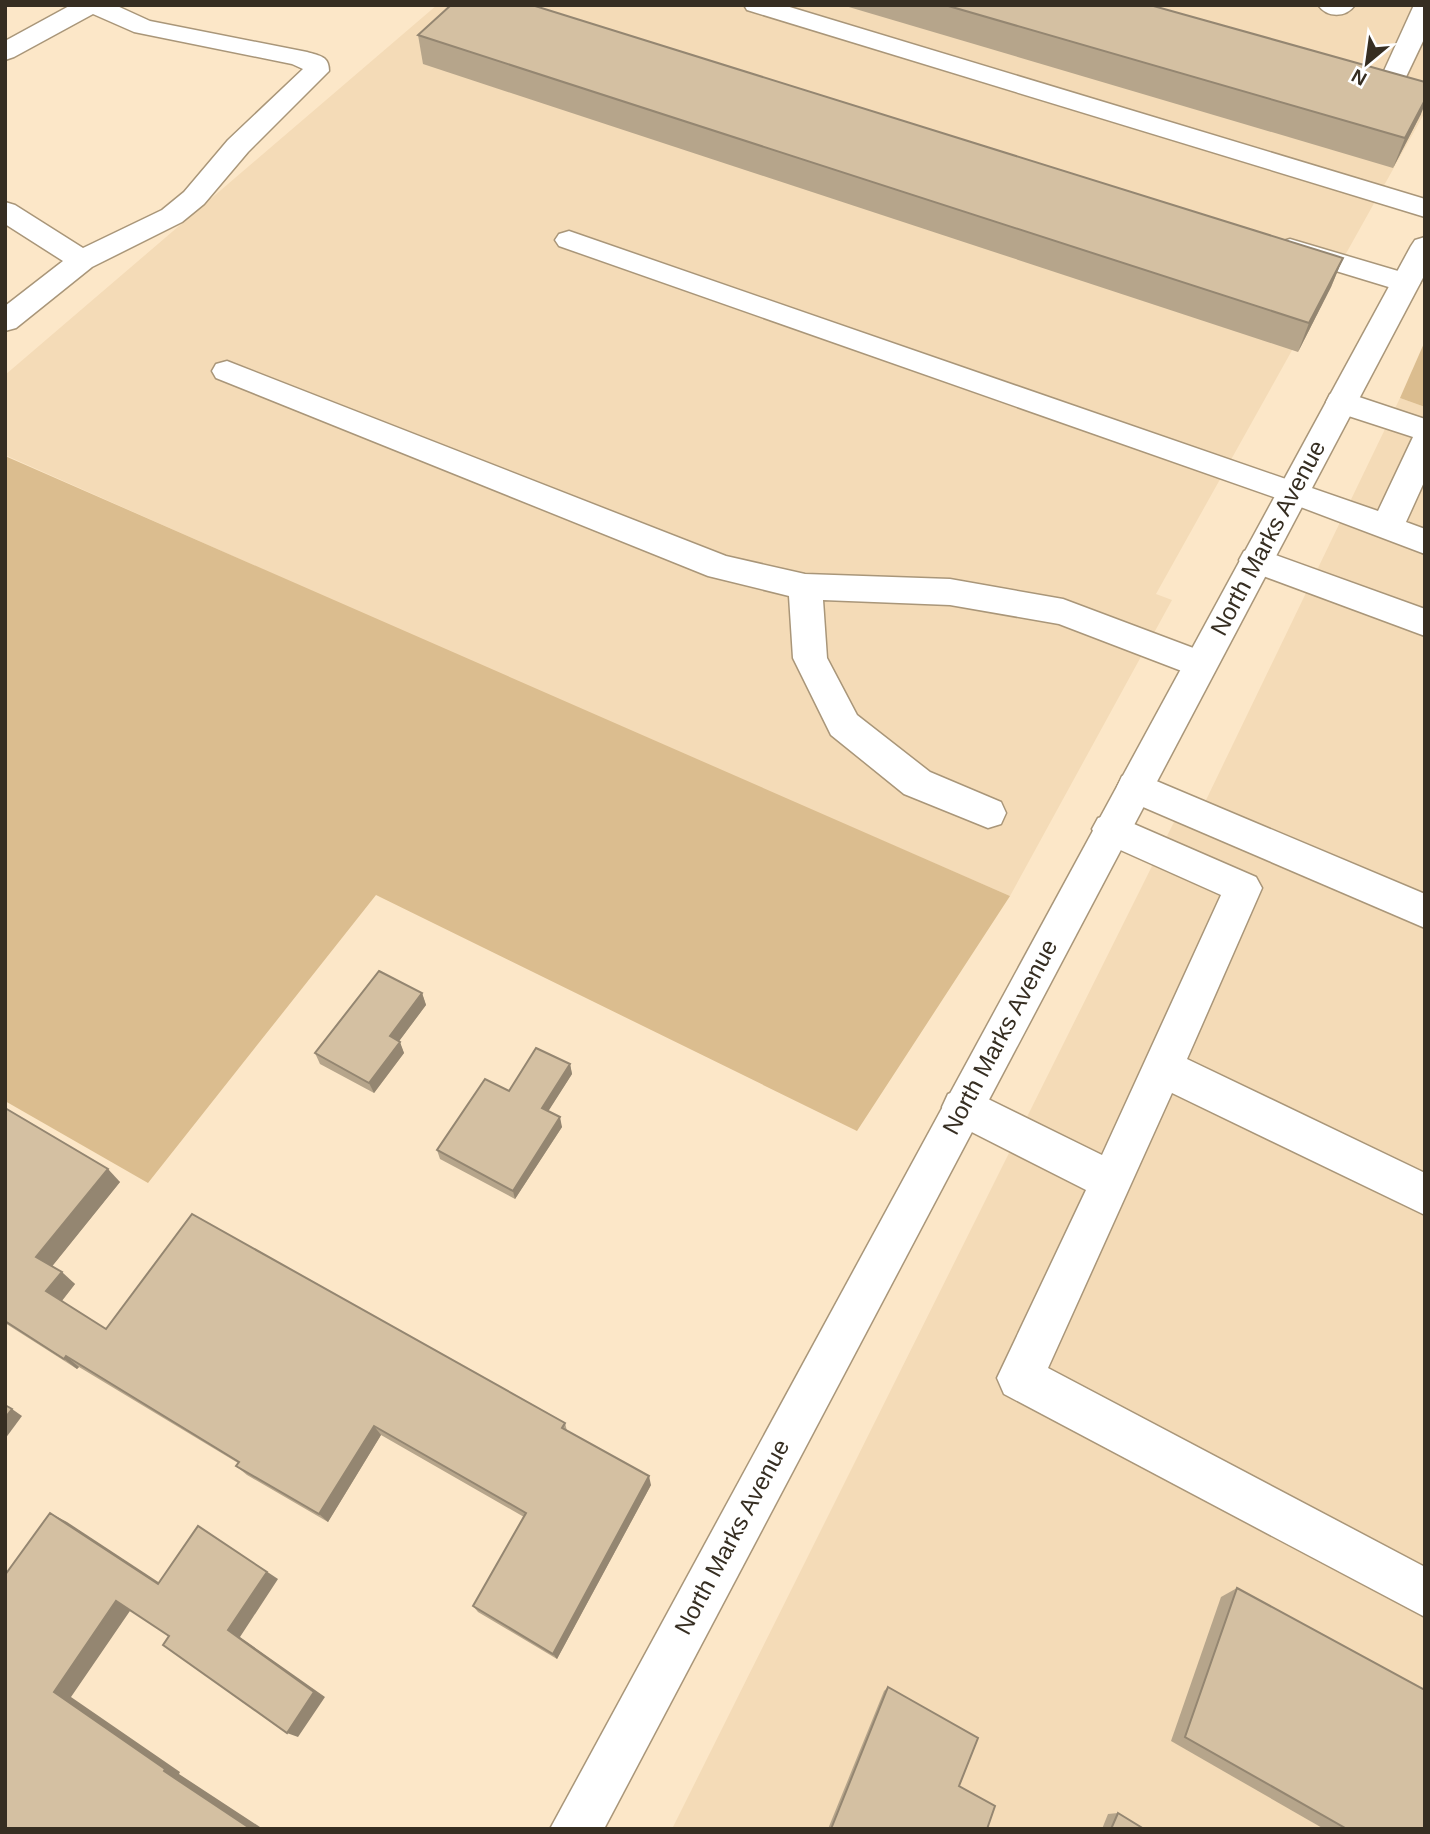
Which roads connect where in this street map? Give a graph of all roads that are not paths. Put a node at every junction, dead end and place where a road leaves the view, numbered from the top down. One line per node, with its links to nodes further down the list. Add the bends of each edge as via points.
1 (92, 5): 6 (main road); 13 (main road, via 143,27 298,57 316,63 316,71 238,146 194,198 172,215)
2 (756, 5): 8 (main road)
3 (1330, 5): 4 (main road)
4 (1343, 5)
5 (1425, 6): 7 (main road)
6 (5, 52)
7 (1396, 73)
8 (1425, 208)
9 (5, 211): 13 (main road)
10 (569, 240): 20 (main road)
11 (1272, 242): 14 (main road)
12 (1425, 246): 14 (main road, North Marks Avenue)
13 (82, 260): 15 (main road)
14 (1405, 283): 17 (main road, North Marks Avenue)
15 (5, 321)
16 (227, 370): 24 (main road, via 720,567)
17 (1341, 402): 18 (main road); 20 (main road, North Marks Avenue)
18 (1425, 430)
19 (1425, 444): 21 (main road)
20 (1293, 492): 21 (main road); 23 (main road, North Marks Avenue)
21 (1387, 528): 22 (main road)
22 (1425, 542)
23 (1256, 559): 25 (main road); 26 (main road, North Marks Avenue)
24 (805, 587): 26 (main road, via 950,592 1063,612); 28 (main road, via 810,658 844,725 917,783)
25 (1425, 623)
26 (1200, 665): 27 (main road, North Marks Avenue)
27 (1135, 787): 29 (main road, North Marks Avenue); 30 (main road)
28 (988, 813)
29 (1111, 830): 31 (main road, via 1243,888); 32 (main road, North Marks Avenue)
30 (1425, 912)
31 (1163, 1068): 33 (main road); 34 (main road)
32 (962, 1107): 33 (main road); 36 (main road, North Marks Avenue)
33 (1112, 1181): 35 (main road, via 1020,1378)
34 (1425, 1195)
35 (1425, 1593)
36 (576, 1829)

